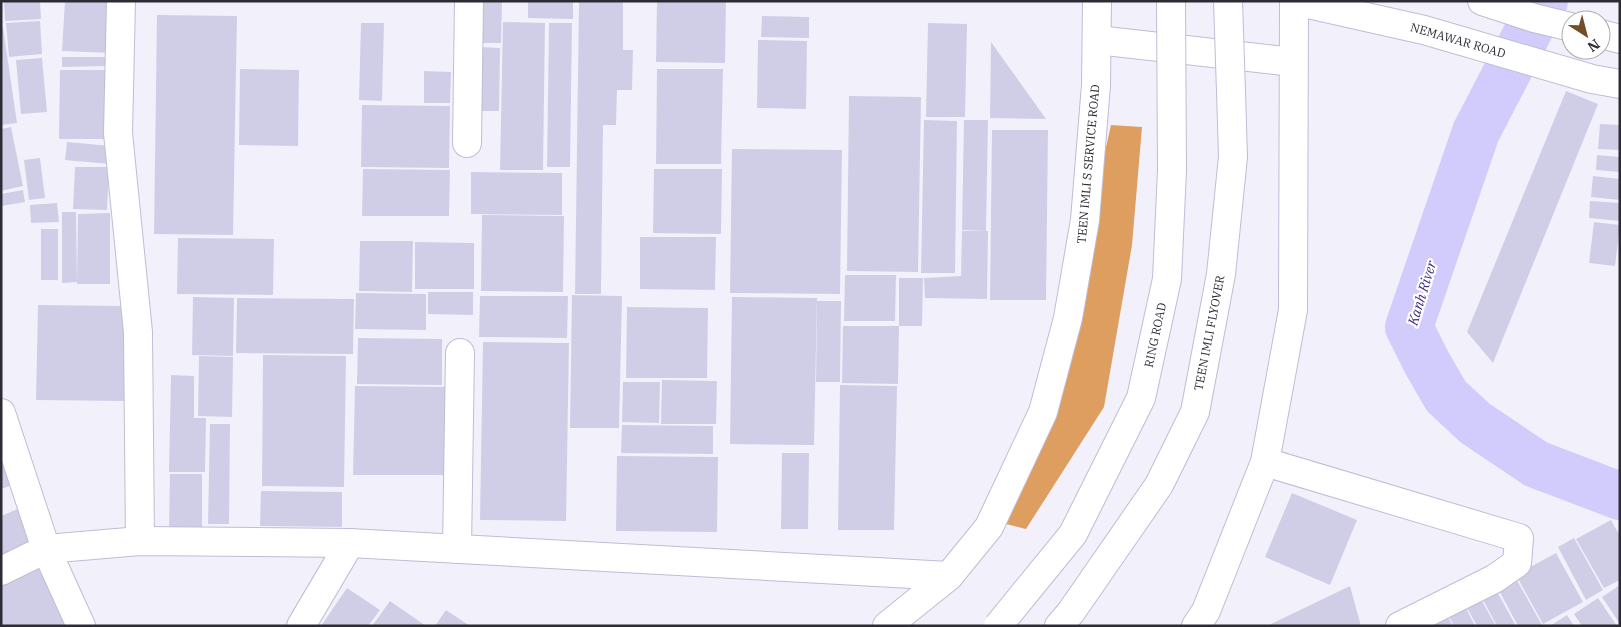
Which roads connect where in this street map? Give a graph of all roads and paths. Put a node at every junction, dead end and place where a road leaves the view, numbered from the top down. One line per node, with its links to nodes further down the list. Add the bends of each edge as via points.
1 (121, 1): 16 (street, via 118,133 138,332)
2 (469, 1): 12 (street)
3 (1097, 1): 9 (street, TEEN IMLI S SERVICE ROAD)
4 (1171, 1): 25 (street, RING ROAD, bridge, via 1172,170 1167,279 1141,398 1074,534)
5 (1228, 1): 26 (street, TEEN IMLI FLYOVER, bridge, via 1233,157 1221,274 1195,412 1159,485)
6 (1295, 1): 10 (street); 11 (street, NEMAWAR ROAD, via 1424,30 1592,79)
7 (1482, 1): 8 (street)
8 (1561, 25)
9 (1097, 40): 10 (street); 21 (street, TEEN IMLI S SERVICE ROAD, via 1085,220 1068,318 1046,403 989,527)
10 (1293, 62): 15 (street, via 1294,310)
11 (1620, 84)
12 (467, 143)
13 (460, 353): 19 (street)
14 (1, 413): 18 (street)
15 (1265, 462): 27 (street, via 1206,611); 28 (street, via 1518,538 1517,563 1494,579)
16 (140, 541): 17 (street); 18 (street)
17 (350, 543): 19 (street); 23 (street)
18 (46, 549): 20 (street); 22 (street)
19 (457, 550): 21 (street)
20 (1, 571)
21 (949, 576): 24 (street, TEEN IMLI S SERVICE ROAD)
22 (81, 626)
23 (300, 626)
24 (887, 626)
25 (998, 626)
26 (1059, 626)
27 (1196, 626)
28 (1400, 626)

